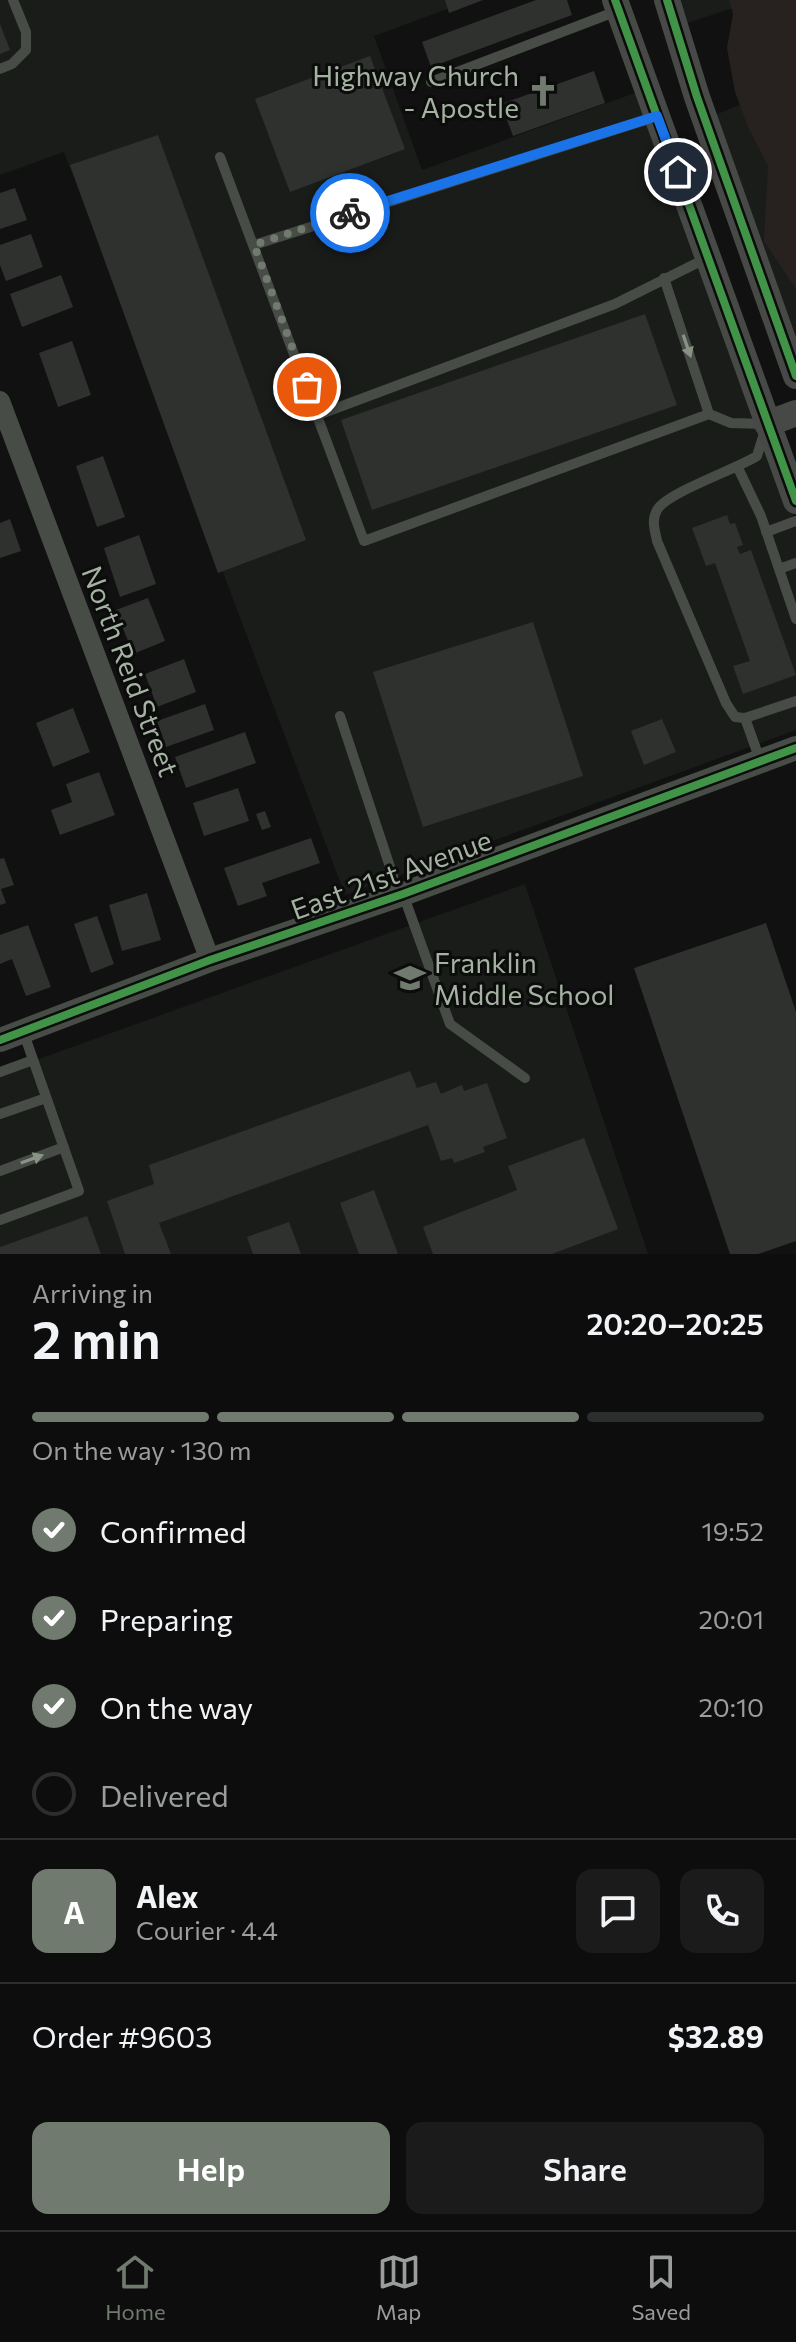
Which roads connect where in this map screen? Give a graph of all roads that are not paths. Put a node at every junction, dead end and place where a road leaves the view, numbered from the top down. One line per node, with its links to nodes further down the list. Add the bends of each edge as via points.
1 (13, 0): 4 (lane, via 26,32 26,50)
2 (667, 0): 11 (main road)
3 (617, 5): 5 (lane); 6 (main road)
4 (0, 69)
5 (431, 82)
6 (657, 116): 8 (lane); 9 (main road)
7 (220, 157): 8 (lane)
8 (254, 245): 15 (lane)
9 (709, 257): 10 (lane); 16 (main road)
10 (664, 278): 14 (lane, one-way to 14); 15 (lane, via 615,304)
11 (796, 376)
12 (0, 401): 30 (street, North Reid Street)
13 (796, 413): 16 (main road)
14 (709, 414): 15 (lane, via 364,541); 16 (lane, via 731,423)
15 (318, 415)
16 (767, 424): 17 (lane, via 757,456); 18 (main road)
17 (738, 468): 20 (lane); 26 (lane, via 683,491 658,507 653,522 726,703 735,717)
18 (796, 501)
19 (796, 521): 20 (lane)
20 (766, 532): 22 (lane)
21 (796, 563): 22 (lane)
22 (779, 569): 23 (lane)
23 (796, 619)
24 (796, 701): 26 (lane)
25 (340, 716): 29 (lane)
26 (745, 718): 28 (lane)
27 (796, 748): 28 (street, East 21st Avenue)
28 (760, 760): 29 (street, East 21st Avenue)
29 (402, 895): 30 (street, East 21st Avenue); 34 (lane, via 450,1024)
30 (210, 960): 31 (street, East 21st Avenue)
31 (11, 1035): 32 (lane)
32 (33, 1060): 33 (lane); 35 (lane)
33 (0, 1072)
34 (525, 1078)
35 (46, 1098): 36 (lane); 37 (lane)
36 (0, 1114)
37 (64, 1147): 38 (lane, one-way to 37); 39 (lane, via 79,1191)
38 (0, 1171)
39 (0, 1220)

